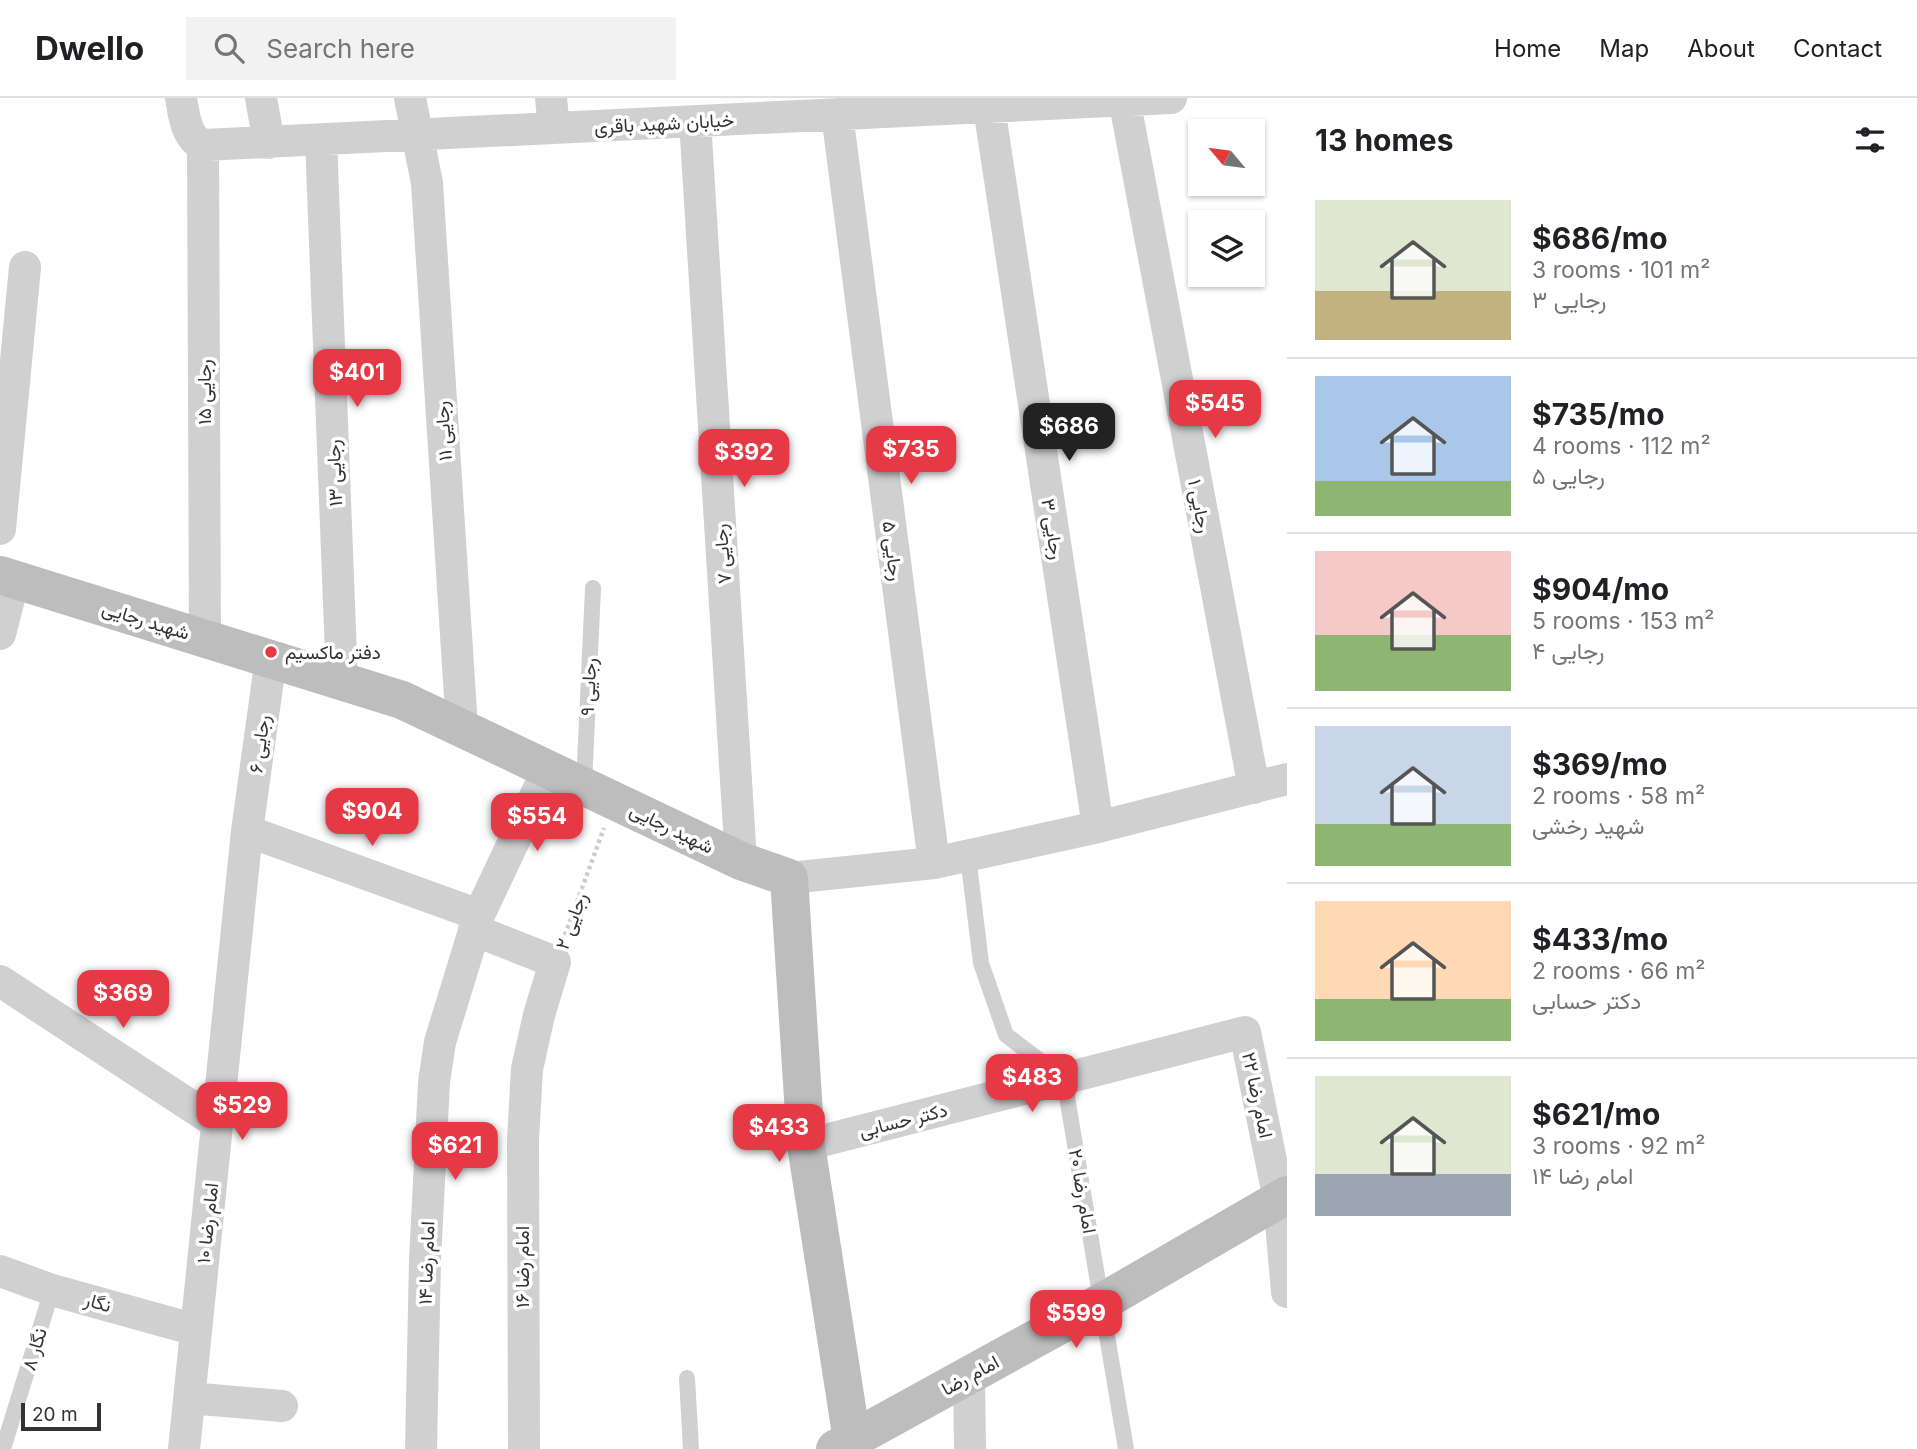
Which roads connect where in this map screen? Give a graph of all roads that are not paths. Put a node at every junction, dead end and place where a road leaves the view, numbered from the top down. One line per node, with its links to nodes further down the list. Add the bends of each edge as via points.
1 (181, 98): 15 (street, via 189,132)
2 (261, 98): 14 (street)
3 (410, 98): 12 (street, رجایی ۱۱)
4 (1171, 98): 5 (street, خیابان شهید باقری)
5 (1124, 99): 8 (street, خیابان شهید باقری); 27 (street, رجایی ۱)
6 (937, 104): 8 (street, خیابان شهید باقری); 10 (street, خیابان شهید باقری)
7 (791, 107): 10 (street, خیابان شهید باقری); 11 (street, خیابان شهید باقری)
8 (989, 107): 29 (street, رجایی ۳)
9 (553, 113): 11 (street, خیابان شهید باقری); 12 (street, خیابان شهید باقری)
10 (837, 114): 33 (street, رجایی ۵)
11 (695, 121): 32 (street, رجایی ۷)
12 (418, 135): 13 (street, خیابان شهید باقری); 24 (street, رجایی ۱۱, via 426,183)
13 (321, 140): 14 (street, خیابان شهید باقری); 23 (street, رجایی ۱۳)
14 (269, 143): 15 (street, خیابان شهید باقری)
15 (203, 145): 21 (street, رجایی ۱۵)
16 (25, 267): 17 (street)
17 (0, 529)
18 (7, 577): 20 (street); 21 (street, شهید رجایی)
19 (593, 588): 28 (lane, رجایی ۹)
20 (0, 634)
21 (205, 638): 22 (street, شهید رجایی)
22 (271, 658): 23 (street, شهید رجایی); 30 (street, رجایی ۶)
23 (341, 680): 24 (street, شهید رجایی, via 402,700)
24 (463, 728): 25 (street, شهید رجایی)
25 (548, 769): 28 (street, شهید رجایی); 35 (street, امام رضا ۱۴)
26 (1287, 779): 27 (street, شهید رجایی)
27 (1254, 789): 29 (street, شهید رجایی)
28 (599, 793): 32 (street, شهید رجایی)
29 (1098, 828): 31 (street, شهید رجایی)
30 (247, 831): 35 (street); 39 (street, امام رضا ۱۰)
31 (968, 856): 33 (street, شهید رجایی); 38 (lane, via 981,963 1006,1035)
32 (741, 861): 34 (street, شهید رجایی)
33 (934, 863): 34 (street, شهید رجایی)
34 (789, 878): 40 (street)
35 (476, 923): 54 (street, امام رضا ۱۴, via 440,1042 434,1082); 55 (street, امام رضا ۱۶, via 555,962 527,1069)
36 (0, 981): 39 (street)
37 (1245, 1032): 38 (street, دکتر حسابی); 41 (street, امام رضا ۲۲)
38 (1064, 1079): 40 (street, دکتر حسابی); 45 (lane, امام رضا ۲۰)
39 (217, 1123): 46 (street, امام رضا ۱۰)
40 (806, 1145): 51 (street)
41 (1283, 1198): 44 (street, امام رضا ۲۲); 45 (street, امام رضا)
42 (0, 1271): 43 (street, نگار)
43 (52, 1290): 46 (street, نگار); 52 (lane, نگار ۸)
44 (1287, 1292)
45 (1102, 1302): 47 (street, امام رضا); 58 (lane, امام رضا ۲۰)
46 (196, 1330): 49 (street, امام رضا ۱۰)
47 (969, 1376): 51 (street, امام رضا); 57 (street)
48 (687, 1378): 56 (lane)
49 (189, 1398): 50 (street); 53 (street, امام رضا ۱۰)
50 (282, 1406)
51 (843, 1444)
52 (3, 1449)
53 (184, 1449)
54 (421, 1449)
55 (524, 1449)
56 (691, 1449)
57 (970, 1449)
58 (1126, 1449)

